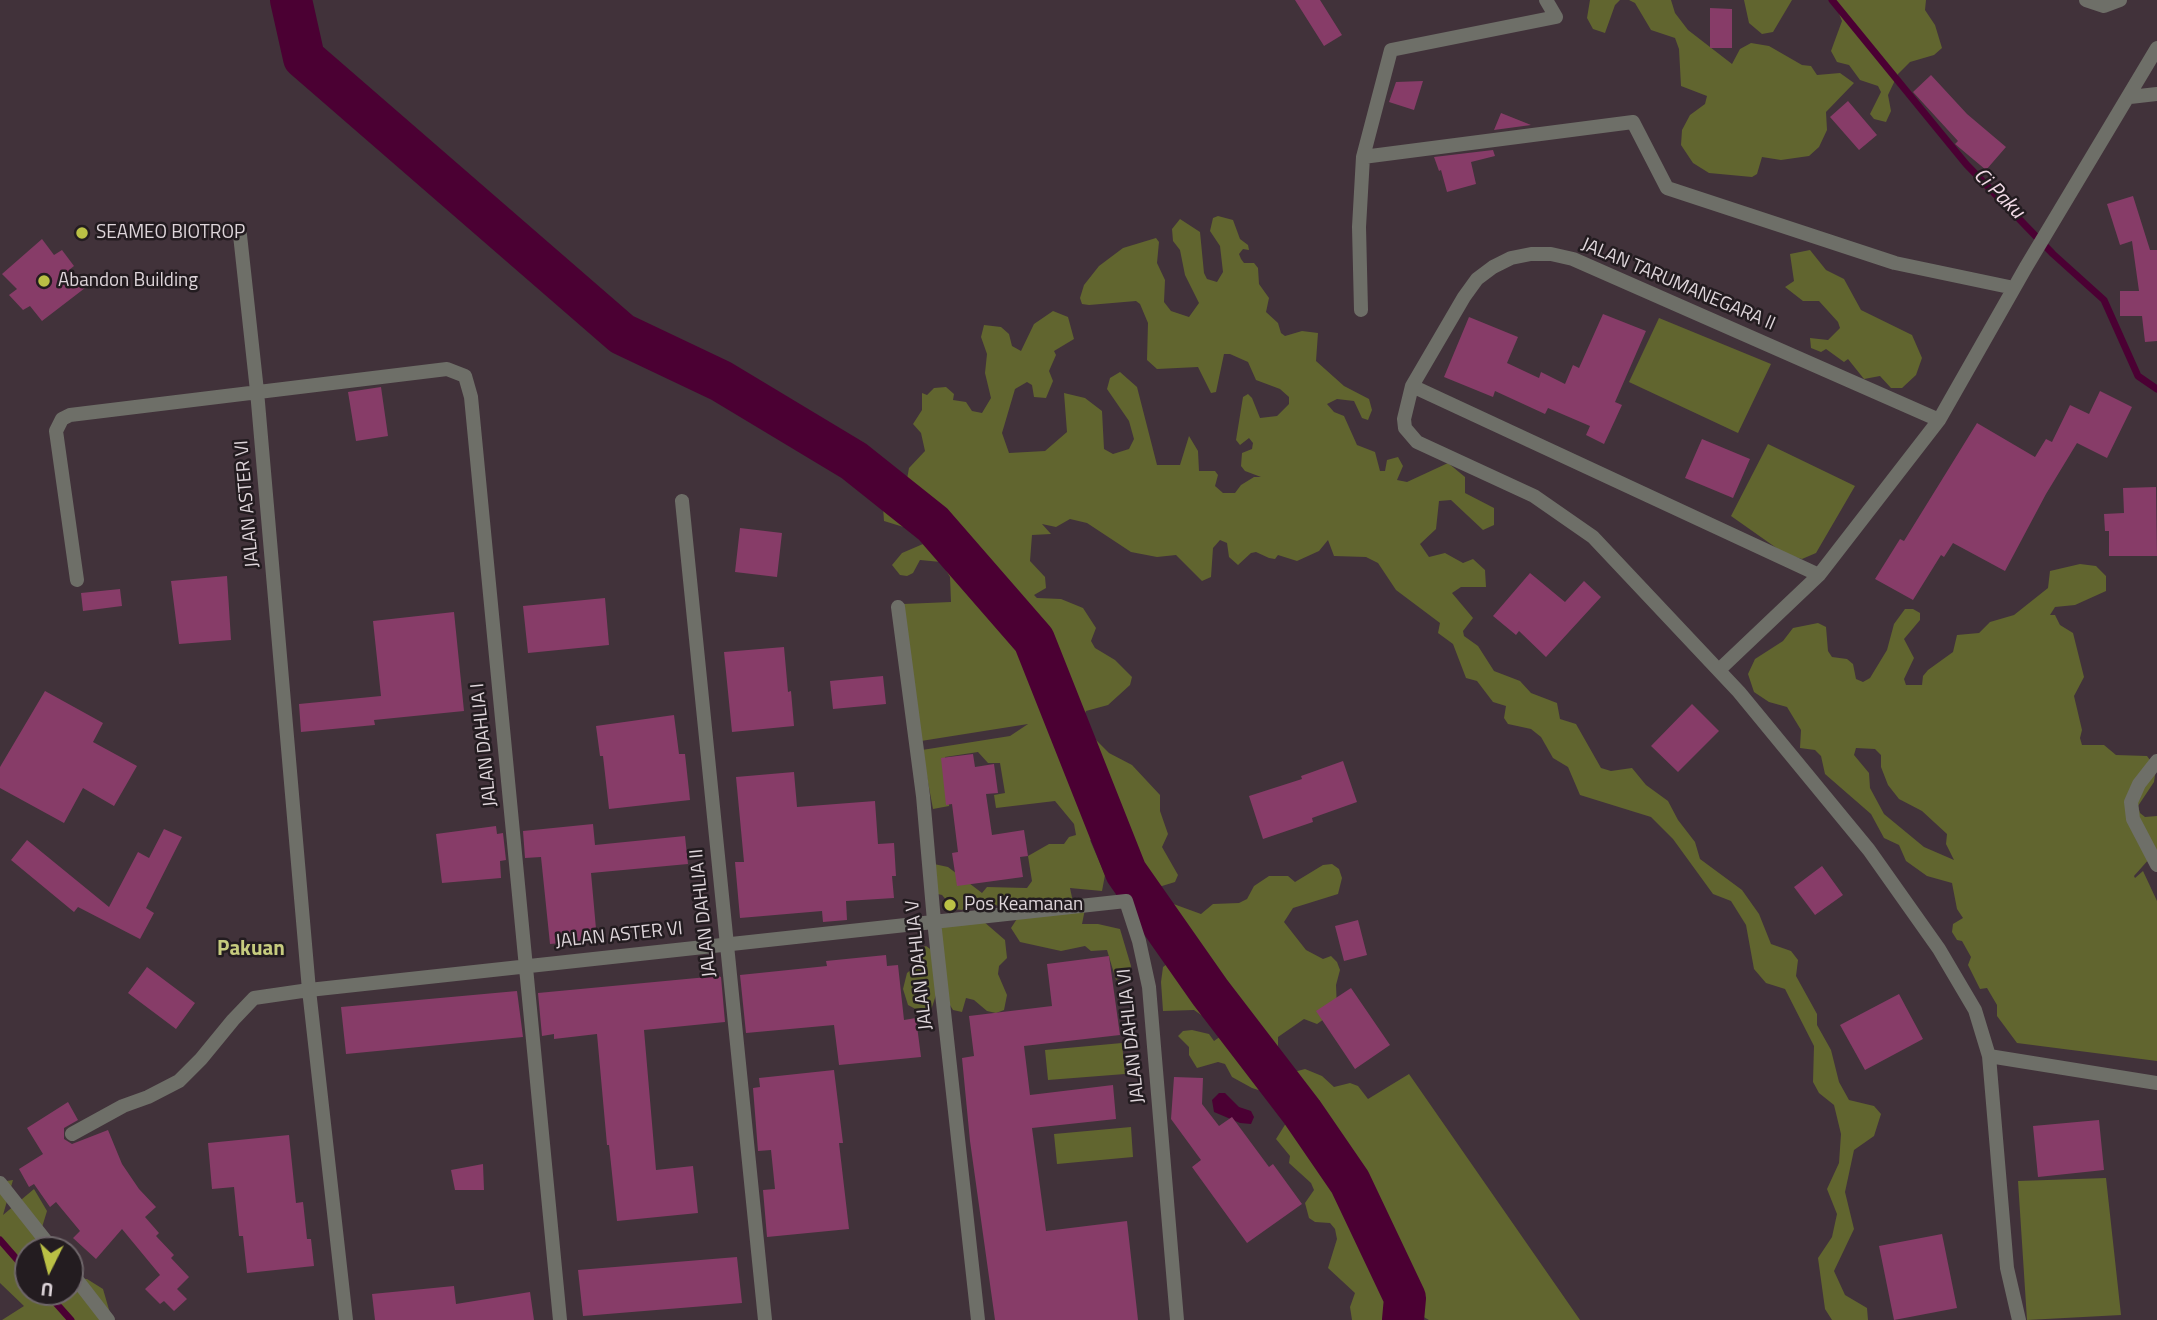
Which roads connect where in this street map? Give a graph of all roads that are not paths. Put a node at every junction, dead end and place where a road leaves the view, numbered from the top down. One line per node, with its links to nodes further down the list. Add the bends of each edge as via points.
1 (1546, 0): 7 (street, via 1556,17 1391,50)
2 (2086, 0): 3 (street, via 2104,6)
3 (2120, 0)
4 (2157, 48): 6 (street)
5 (2157, 94): 6 (street)
6 (2130, 97): 9 (street)
7 (1363, 157): 9 (street, via 1633,122 1668,188 1895,262); 10 (street)
8 (240, 235): 12 (street, JALAN ASTER VI)
9 (2014, 288): 13 (street)
10 (1361, 310)
11 (1412, 386): 13 (street, JALAN TARUMANEGARA II, via 1477,279 1511,258 1551,254 1573,259); 15 (street); 18 (street, JALAN TARUMANEGARA II, via 1404,419 1411,438 1525,491 1593,537)
12 (257, 391): 16 (street, via 62,419 56,430); 23 (street, JALAN DAHLIA I, via 447,369 465,376 471,397); 24 (street, JALAN ASTER VI)
13 (1939, 420): 15 (street)
14 (682, 501): 22 (street, JALAN DAHLIA II)
15 (1819, 575): 18 (street)
16 (77, 580)
17 (898, 607): 21 (street, JALAN DAHLIA V)
18 (1720, 669): 25 (street, JALAN TARUMANEGARA II, via 1869,849 1975,1010)
19 (2157, 761): 20 (street, via 2131,802 2133,819)
20 (2157, 866)
21 (934, 921): 22 (street, JALAN ASTER VI); 35 (street, JALAN DAHLIA V); 36 (street, JALAN DAHLIA VI, via 1126,901 1149,987)
22 (726, 944): 23 (street, JALAN ASTER VI); 34 (street, JALAN DAHLIA II)
23 (526, 966): 24 (street, JALAN ASTER VI); 33 (street, JALAN DAHLIA I)
24 (309, 990): 27 (street, via 254,998 179,1081); 32 (street, JALAN ASTER VI)
25 (1989, 1055): 26 (street); 37 (street, JALAN TARUMANEGARA II, via 2007,1268)
26 (2157, 1083)
27 (72, 1134)
28 (0, 1183): 29 (street)
29 (42, 1236)
30 (84, 1290): 31 (street)
31 (108, 1320)
32 (346, 1320)
33 (560, 1320)
34 (765, 1320)
35 (978, 1320)
36 (1177, 1320)
37 (2019, 1320)

